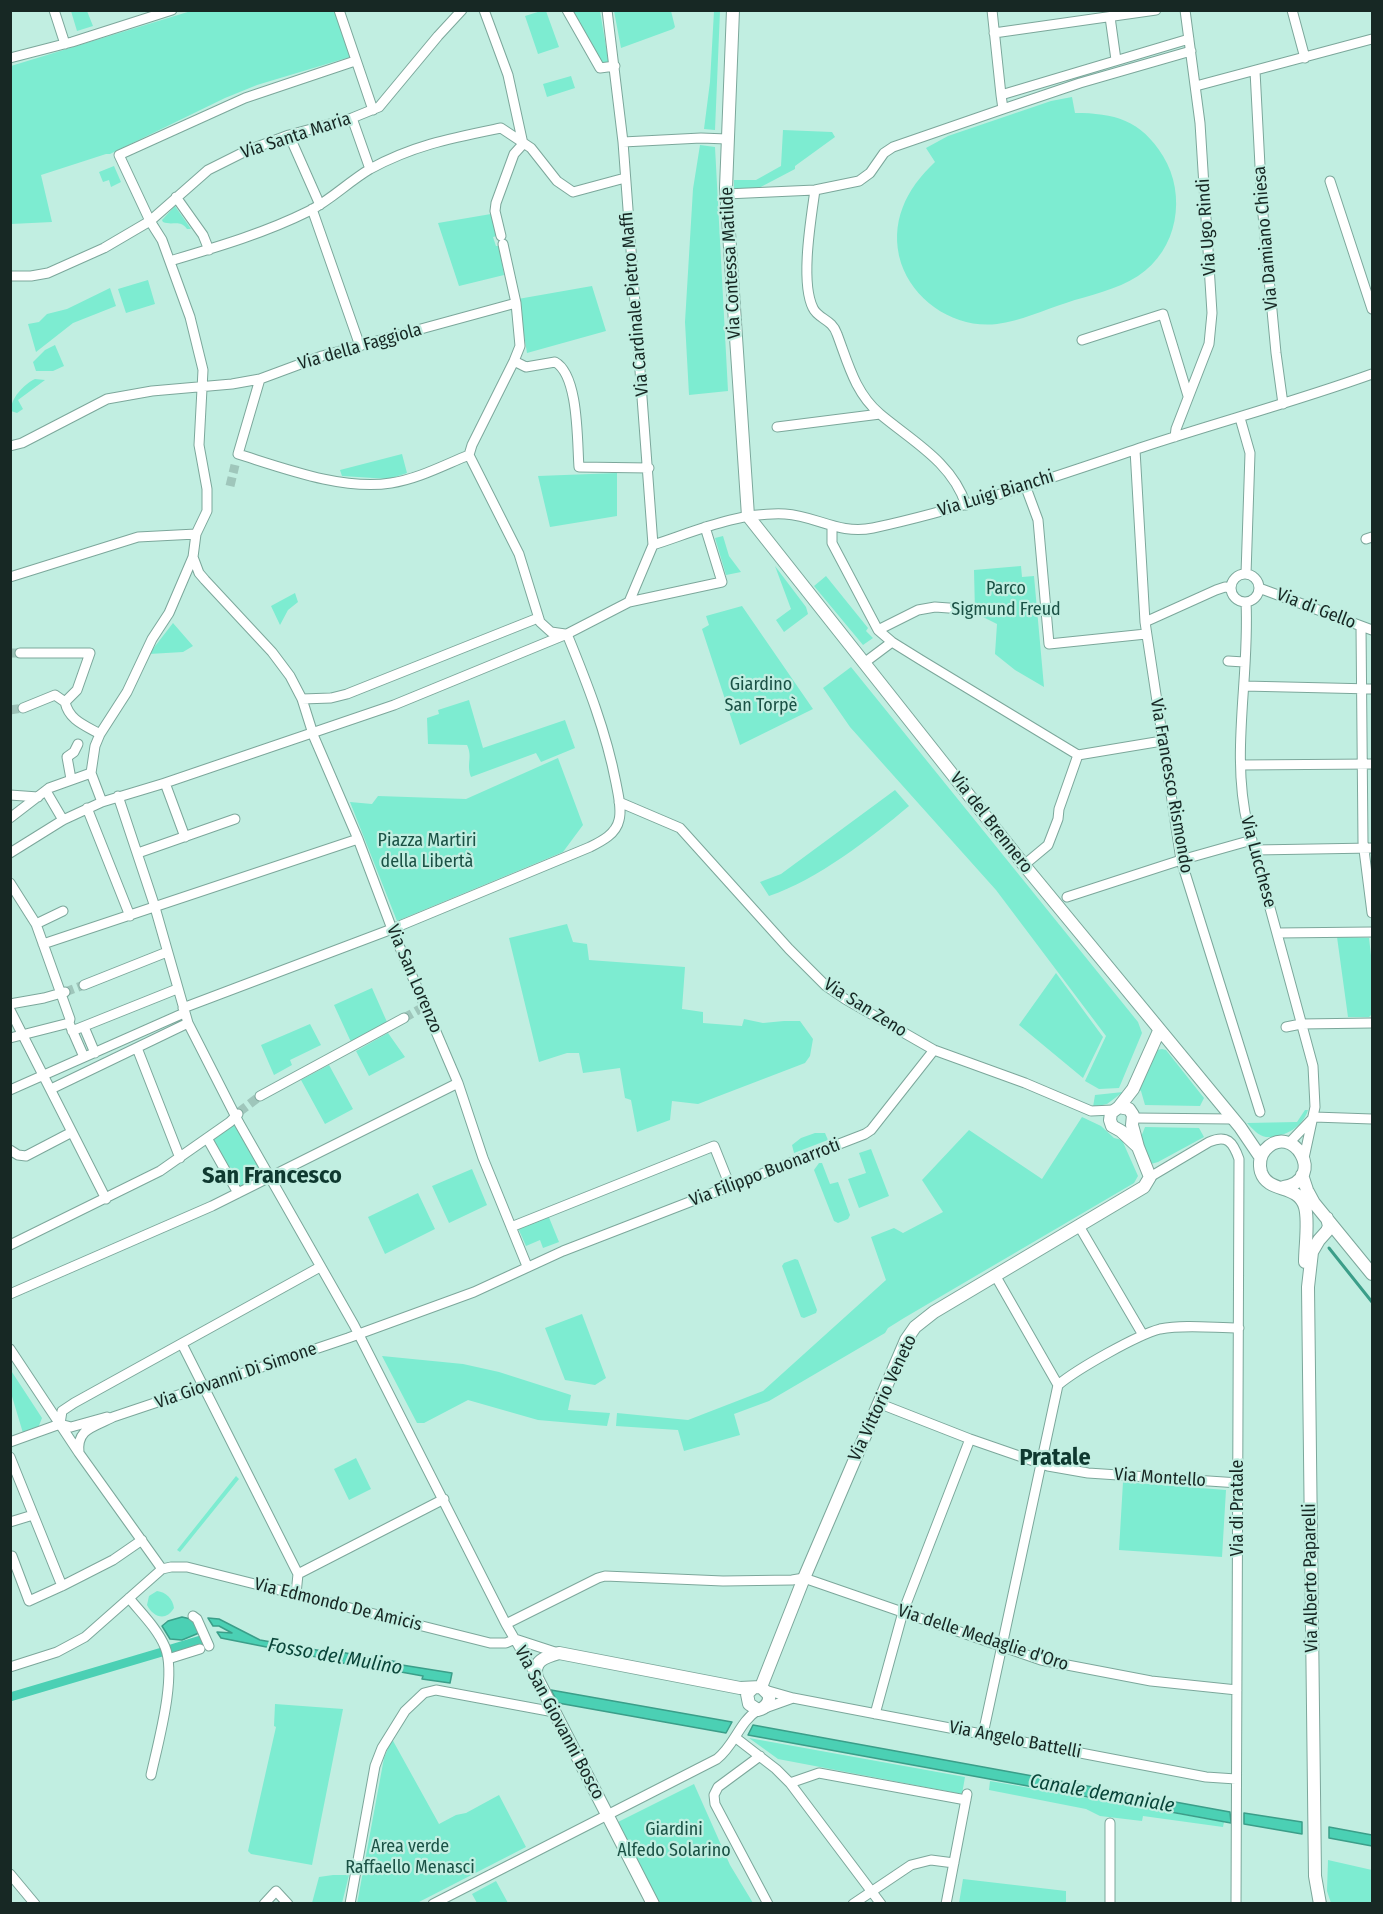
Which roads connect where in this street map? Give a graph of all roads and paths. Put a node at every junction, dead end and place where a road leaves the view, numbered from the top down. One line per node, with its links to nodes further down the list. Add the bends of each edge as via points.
1 (54, 10): 17 (street)
2 (172, 10): 17 (street)
3 (339, 10): 22 (street)
4 (462, 10): 28 (street, Via Santa Maria)
5 (567, 10): 23 (street, via 600,68)
6 (607, 10): 23 (street, Via Cardinale Pietro Maffi)
7 (733, 10): 31 (main road, Via Contessa Matilde)
8 (992, 10): 14 (street)
9 (1156, 10): 13 (street)
10 (1185, 10): 15 (street, Via Ugo Rindi)
11 (1292, 10): 20 (street)
12 (486, 15): 33 (street, via 508,75)
13 (1110, 17): 14 (street); 21 (street)
14 (994, 33): 26 (street)
15 (1189, 39): 18 (street, Via Ugo Rindi); 21 (street)
16 (1372, 39): 20 (street)
17 (64, 44): 19 (street)
18 (1191, 51): 25 (street, Via Ugo Rindi); 27 (street, via 1080,82)
19 (10, 58)
20 (1305, 58): 24 (street)
21 (1116, 60): 26 (street)
22 (355, 62): 28 (street); 41 (street, via 245,98 119,155)
23 (614, 65): 32 (street, Via Cardinale Pietro Maffi)
24 (1255, 71): 25 (street); 54 (street, Via Damiano Chiesa, via 1262,204)
25 (1196, 86): 53 (street, Via Ugo Rindi, via 1212,314 1209,344)
26 (1001, 95): 27 (street)
27 (1003, 109): 37 (street, via 892,147 859,182)
28 (373, 110): 29 (street, Via Santa Maria)
29 (352, 118): 30 (street, Via Santa Maria); 34 (street)
30 (290, 135): 39 (street, Via Santa Maria, via 222,162); 40 (street)
31 (727, 139): 32 (street); 38 (main road, Via Contessa Matilde)
32 (623, 142): 35 (street, Via Cardinale Pietro Maffi)
33 (523, 144): 34 (street, via 501,128 435,141); 35 (street, via 573,192); 45 (street, via 512,158 495,211)
34 (370, 169): 40 (street)
35 (625, 178): 62 (street, Via Cardinale Pietro Maffi)
36 (1330, 181): 46 (street)
37 (815, 190): 38 (street); 55 (street, via 807,252 810,302 814,311 834,326 859,389)
38 (726, 194): 65 (main road, Via Contessa Matilde)
39 (176, 197): 41 (street, Via Santa Maria); 42 (street)
40 (316, 207): 42 (street); 48 (street)
41 (150, 221): 43 (street); 44 (street, Via Santa Maria, via 104,248 48,273)
42 (209, 250): 43 (street)
43 (170, 261): 52 (street, via 190,317)
44 (10, 276)
45 (516, 303): 48 (street, Via della Faggiola); 49 (street, via 519,346)
46 (1372, 309)
47 (1082, 340): 53 (street, via 1163,314)
48 (360, 346): 51 (street, Via della Faggiola)
49 (514, 361): 61 (street); 62 (street, via 526,367 555,362 565,371 575,411 579,467)
50 (1372, 374): 54 (street, Via Luigi Bianchi)
51 (260, 380): 52 (street, Via della Faggiola); 61 (street, via 238,454 344,483 370,485 410,478)
52 (203, 386): 59 (street, Via della Faggiola, via 99,401); 68 (street, via 199,445 207,511)
53 (1188, 396): 58 (street, Via Ugo Rindi)
54 (1283, 404): 56 (street, Via Luigi Bianchi)
55 (880, 414): 57 (street); 64 (street, via 944,465 958,484)
56 (1240, 418): 58 (street, Via Luigi Bianchi); 71 (street, via 1250,453)
57 (777, 428)
58 (1176, 438): 60 (street, Via Luigi Bianchi)
59 (10, 447)
60 (1135, 450): 63 (street, Via Luigi Bianchi); 79 (street, Via Francesco Rismondo)
61 (469, 455): 78 (street, via 519,554)
62 (649, 468): 69 (street, Via Cardinale Pietro Maffi)
63 (1025, 485): 64 (street, Via Luigi Bianchi); 84 (street, via 1038,520 1049,644)
64 (966, 505): 67 (street, Via Luigi Bianchi, via 859,530)
65 (748, 516): 66 (street, Via Luigi Bianchi); 67 (street, Via Luigi Bianchi, via 793,515); 89 (main road, Via del Brennero)
66 (705, 527): 69 (street, Via Luigi Bianchi); 75 (street, via 722,582)
67 (832, 527): 81 (street, via 832,543)
68 (196, 534): 70 (street); 72 (street, via 138,537)
69 (653, 545): 75 (street)
70 (193, 557): 93 (street, Via San Lorenzo, via 199,573 268,648); 97 (street, via 169,613)
71 (1246, 574): 73 (street, via 1234,580); 74 (street, via 1255,579)
72 (10, 577)
73 (1231, 588): 76 (street, via 1235,597); 79 (street, via 1216,590)
74 (1259, 588): 76 (street, via 1256,596); 80 (street, Via di Gello)
75 (628, 602): 83 (street)
76 (1246, 602): 88 (street, Via Lucchese)
77 (976, 610): 81 (street, via 918,610)
78 (538, 618): 83 (street, via 551,632); 93 (street, via 347,694 331,698)
79 (1145, 622): 84 (street, Via Francesco Rismondo)
80 (1361, 627): 82 (street, Via di Gello); 91 (street)
81 (878, 630): 85 (street)
82 (1372, 630)
83 (567, 634): 96 (street, via 394,705); 111 (street, via 601,722)
84 (1146, 634): 98 (street, Via Francesco Rismondo)
85 (892, 642): 89 (street); 100 (street)
86 (20, 653): 94 (street, via 90,653 78,690)
87 (1228, 661): 88 (street)
88 (1245, 662): 90 (street, Via Lucchese)
89 (864, 663): 123 (main road, Via del Brennero)
90 (1244, 686): 91 (street); 103 (street, Via Lucchese)
91 (1361, 689): 92 (street); 101 (street)
92 (1372, 689)
93 (300, 695): 96 (street, Via San Lorenzo)
94 (65, 702): 95 (street, via 55,695); 97 (street, via 72,718)
95 (23, 708)
96 (312, 732): 106 (street); 117 (street, Via San Lorenzo)
97 (100, 734): 104 (street)
98 (1162, 741): 100 (street); 122 (street, Via Francesco Rismondo)
99 (78, 744): 105 (street, via 67,758)
100 (1078, 755): 123 (street, via 1048,845)
101 (1362, 764): 102 (street); 103 (street); 119 (street)
102 (1372, 764)
103 (1241, 765): 118 (street, Via Lucchese, via 1242,795)
104 (91, 773): 105 (street); 110 (street)
105 (71, 779): 107 (street)
106 (165, 783): 109 (street); 116 (street)
107 (42, 794): 108 (street); 113 (street); 115 (street)
108 (10, 795)
109 (118, 796): 110 (street); 120 (street, Via San Giovanni Bosco)
110 (102, 802): 112 (street)
111 (619, 802): 131 (street, via 615,830 600,842); 153 (street, Via San Zeno, via 680,828 826,986)
112 (87, 808): 115 (street); 129 (street)
113 (10, 818)
114 (235, 819): 116 (street)
115 (63, 820): 121 (street)
116 (185, 837): 120 (street)
117 (358, 839): 126 (street); 131 (street, Via San Lorenzo)
118 (1253, 845): 119 (street); 122 (street); 133 (street, Via Lucchese)
119 (1368, 848): 128 (street)
120 (138, 853): 126 (street, Via San Giovanni Bosco)
121 (10, 854)
122 (1181, 860): 125 (street); 163 (street, Via Francesco Rismondo)
123 (1024, 865): 149 (main road, Via del Brennero)
124 (10, 883): 130 (street)
125 (1067, 897)
126 (155, 908): 129 (street); 135 (street, Via San Giovanni Bosco)
127 (63, 911): 130 (street)
128 (1372, 914)
129 (130, 916): 134 (street)
130 (36, 924): 134 (street)
131 (392, 928): 141 (street); 157 (street, Via San Lorenzo)
132 (1372, 932): 133 (street)
133 (1277, 933): 145 (street, Via Lucchese)
134 (43, 944): 138 (street)
135 (167, 952): 136 (street); 137 (street, Via San Giovanni Bosco)
136 (84, 985)
137 (177, 989): 141 (street, Via San Giovanni Bosco); 147 (street)
138 (63, 992): 139 (street); 146 (street)
139 (10, 1004)
140 (10, 1010): 150 (street)
141 (184, 1010): 143 (street, Via San Giovanni Bosco); 154 (street)
142 (404, 1018): 160 (street)
143 (188, 1023): 152 (street); 164 (street, Via San Giovanni Bosco)
144 (1372, 1023): 145 (street)
145 (1301, 1024): 148 (street); 165 (street, Via Lucchese, via 1314,1076)
146 (71, 1027): 147 (street); 150 (street); 155 (street)
147 (84, 1027): 154 (street)
148 (1286, 1027)
149 (1159, 1031): 161 (main road, via 1133,1089); 167 (main road, Via del Brennero)
150 (22, 1035): 151 (street); 156 (street)
151 (10, 1038)
152 (137, 1048): 158 (street); 175 (street)
153 (934, 1050): 162 (street, Via San Zeno); 181 (street, Via Filippo Buonarroti, via 865,1134)
154 (95, 1053): 155 (street)
155 (84, 1058): 156 (street)
156 (45, 1076): 158 (street); 159 (street)
157 (458, 1083): 179 (street); 188 (street, Via San Lorenzo)
158 (51, 1089): 169 (street)
159 (10, 1090)
160 (260, 1096)
161 (1116, 1109): 162 (street, Via San Zeno); 168 (main road, via 1110,1116); 168 (main road, via 1129,1109)
162 (1095, 1112): 168 (street, Via San Zeno)
163 (1260, 1112)
164 (237, 1115): 170 (street); 179 (street, Via San Giovanni Bosco)
165 (1314, 1117): 166 (street); 171 (street); 177 (street, Via Lucchese)
166 (1372, 1119)
167 (1236, 1123): 168 (street); 173 (main road, Via del Brennero); 176 (main road, Via del Brennero)
168 (1125, 1125): 180 (main road)
169 (72, 1132): 174 (street, via 26,1156); 184 (street)
170 (207, 1138): 175 (street); 183 (street)
171 (1289, 1143): 173 (main road); 177 (main road)
172 (1205, 1145): 180 (street, Via Vittorio Veneto); 198 (street, Via di Pratale, via 1224,1139 1232,1144 1239,1159)
173 (1270, 1146): 176 (main road)
174 (10, 1150)
175 (180, 1158): 184 (street)
176 (1261, 1158): 182 (main road, via 1264,1178)
177 (1304, 1158): 178 (main road)
178 (1302, 1175): 182 (main road); 185 (main road, via 1309,1194)
179 (269, 1177): 183 (street); 193 (street, Via San Giovanni Bosco)
180 (1150, 1177): 186 (main road, Via Vittorio Veneto, via 1144,1187)
181 (730, 1186): 188 (street, via 714,1146); 192 (street, Via Filippo Buonarroti)
182 (1284, 1187): 187 (main road, via 1302,1199)
183 (238, 1193): 197 (street)
184 (106, 1199): 191 (street)
185 (1327, 1218): 189 (main road, via 1329,1227); 190 (main road)
186 (1079, 1226): 195 (main road, Via Vittorio Veneto); 200 (street)
187 (1306, 1226): 189 (main road, via 1312,1235); 196 (main road, Via Alberto Paparelli)
188 (511, 1227): 192 (street, Via San Lorenzo)
189 (1324, 1235): 190 (main road); 196 (main road, Via Alberto Paparelli, via 1313,1249)
190 (1344, 1238): 194 (main road)
191 (10, 1245)
192 (527, 1266): 199 (street, Via Filippo Buonarroti, via 474,1292)
193 (320, 1267): 199 (street, Via San Giovanni Bosco); 201 (street)
194 (1372, 1274)
195 (995, 1275): 203 (street); 205 (main road, Via Vittorio Veneto, via 915,1327)
196 (1308, 1280): 250 (main road, Via Alberto Paparelli)
197 (10, 1294)
198 (1239, 1328): 200 (street, via 1171,1328); 213 (street, Via di Pratale)
199 (358, 1334): 204 (street, Via Giovanni Di Simone); 214 (street, Via San Giovanni Bosco)
200 (1143, 1335): 203 (street)
201 (182, 1344): 204 (street); 207 (street, via 68,1407)
202 (10, 1349): 207 (street)
203 (1058, 1385): 212 (street)
204 (204, 1388): 206 (street, Via Giovanni Di Simone); 220 (street)
205 (878, 1403): 208 (street, Via Montello); 221 (main road, Via Vittorio Veneto)
206 (113, 1417): 207 (street, Via Giovanni Di Simone, via 71,1427); 210 (street, Via Giovanni Di Simone, via 85,1432)
207 (60, 1424): 209 (street, Via Giovanni Di Simone); 210 (street)
208 (970, 1439): 212 (street, Via Montello); 225 (street)
209 (10, 1442)
210 (79, 1454): 217 (street)
211 (10, 1457): 215 (street)
212 (1041, 1464): 213 (street, Via Montello, via 1088,1473); 229 (street)
213 (1239, 1483): 235 (street, Via di Pratale)
214 (444, 1499): 220 (street); 227 (street, Via San Giovanni Bosco)
215 (33, 1515): 216 (street); 222 (street)
216 (10, 1522)
217 (142, 1540): 219 (street); 222 (street)
218 (10, 1556): 222 (street, via 29,1601)
219 (162, 1569): 223 (street, Via Edmondo De Amicis, via 187,1567); 224 (street)
220 (297, 1574): 223 (street)
221 (804, 1578): 225 (street, Via delle Medaglie d'Oro); 227 (street, via 605,1576); 234 (main road, Via Vittorio Veneto)
222 (62, 1586)
223 (296, 1594): 228 (street, Via Edmondo De Amicis, via 490,1643)
224 (129, 1598): 231 (street, via 162,1642); 232 (street, via 77,1641)
225 (903, 1612): 229 (street, Via delle Medaglie d'Oro); 239 (street)
226 (193, 1616): 231 (street, via 205,1648)
227 (506, 1624): 228 (street, Via San Giovanni Bosco)
228 (515, 1639): 230 (street, Via Angelo Battelli); 233 (street, Via San Giovanni Bosco)
229 (1002, 1648): 235 (street, Via delle Medaglie d'Oro, via 1073,1668); 240 (street)
230 (559, 1653): 233 (main road, via 539,1661 535,1669); 234 (main road, Via Angelo Battelli)
231 (168, 1657): 243 (street, via 164,1711)
232 (10, 1667)
233 (539, 1683): 237 (main road, Via San Giovanni Bosco)
234 (759, 1689): 236 (street, Via Angelo Battelli); 238 (main road, via 770,1698); 238 (main road, via 747,1694 747,1701 751,1707)
235 (1237, 1690): 244 (street, Via di Pratale)
236 (793, 1698): 238 (street); 239 (street, Via Angelo Battelli)
237 (552, 1707): 246 (main road, Via San Giovanni Bosco); 255 (street, via 436,1690 417,1698 396,1724 378,1757)
238 (761, 1709): 241 (street, via 743,1723)
239 (875, 1714): 240 (street, Via Angelo Battelli)
240 (982, 1734): 244 (street, Via Angelo Battelli, via 1206,1777)
241 (736, 1738): 242 (street); 246 (street, via 717,1759)
242 (760, 1756): 245 (street); 258 (street, via 714,1793 715,1804)
243 (151, 1775)
244 (1236, 1779): 263 (street, Via di Pratale)
245 (790, 1783): 248 (street, via 819,1773 966,1797); 251 (street)
246 (607, 1814): 256 (street); 257 (main road, Via San Giovanni Bosco)
247 (1110, 1823): 262 (street)
248 (954, 1863): 251 (street, via 928,1861 910,1865); 261 (street)
249 (10, 1874): 252 (street)
250 (1314, 1876): 264 (main road, Via Alberto Paparelli); 265 (main road, Via Alberto Paparelli)
251 (872, 1891): 259 (street); 260 (street)
252 (34, 1904)
253 (264, 1904): 254 (street, via 276,1891)
254 (288, 1904)
255 (350, 1904)
256 (433, 1904)
257 (653, 1904)
258 (768, 1904)
259 (853, 1904)
260 (881, 1904)
261 (946, 1904)
262 (1110, 1904)
263 (1236, 1904)
264 (1309, 1904)
265 (1320, 1904)

